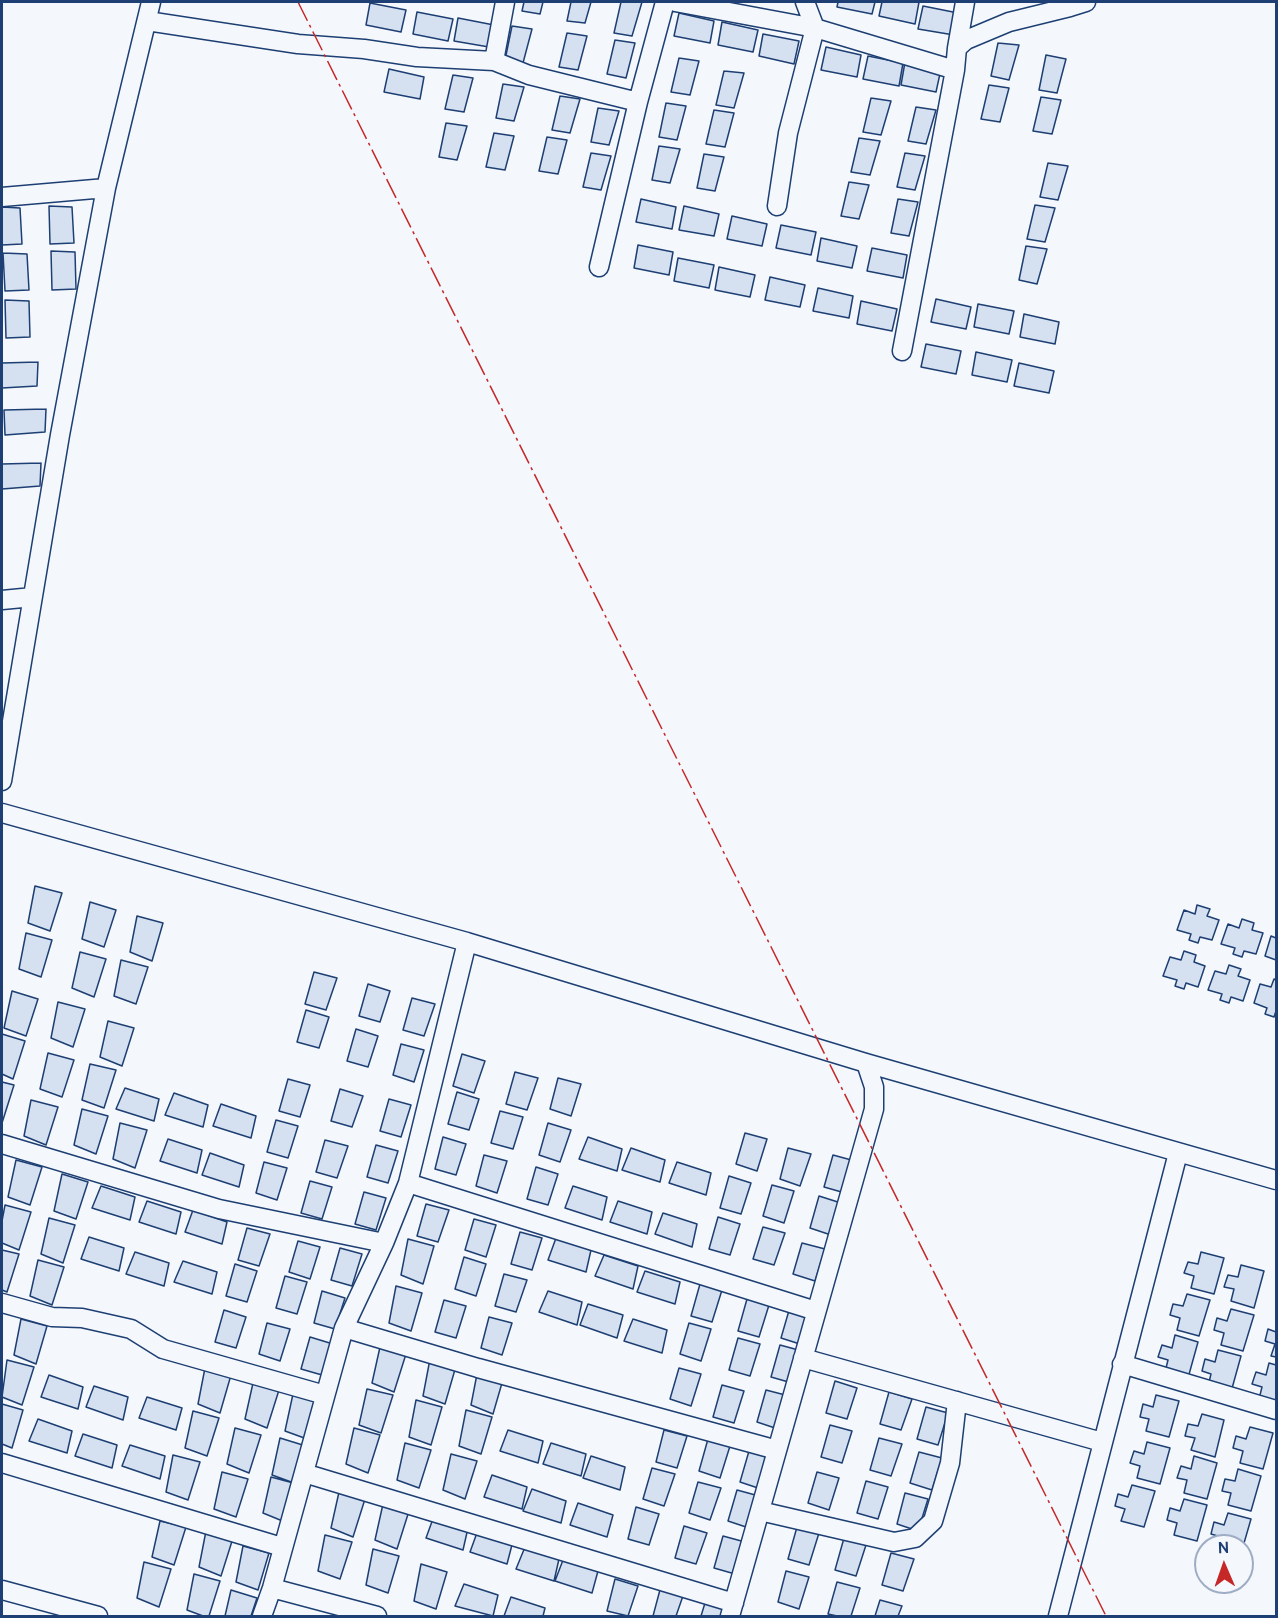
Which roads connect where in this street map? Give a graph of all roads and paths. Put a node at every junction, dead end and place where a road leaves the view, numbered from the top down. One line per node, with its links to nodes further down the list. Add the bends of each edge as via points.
1 (151, 2): 8 (street)
2 (506, 2): 11 (street)
3 (665, 2): 13 (street)
4 (675, 2): 9 (street)
5 (805, 2): 9 (street)
6 (965, 2): 10 (street)
7 (1086, 2): 10 (street, via 1009,22 966,40)
8 (147, 21): 11 (street, via 297,44); 14 (street)
9 (815, 28): 12 (street); 16 (street, via 790,124)
10 (957, 48): 12 (street)
11 (494, 61): 13 (street, via 529,75)
12 (955, 70): 18 (street)
13 (638, 102): 17 (street)
14 (105, 189): 15 (street); 19 (street)
15 (2, 197)
16 (777, 206)
17 (599, 267)
18 (902, 351)
19 (33, 597): 20 (street); 21 (street)
20 (2, 600)
21 (2, 782)
22 (2, 813): 23 (street)
23 (467, 942): 24 (street); 28 (street)
24 (867, 1063): 26 (street); 31 (street, via 874,1087 874,1109)
25 (2, 1144): 29 (street, via 219,1209)
26 (1178, 1153): 27 (street); 34 (street)
27 (1276, 1180)
28 (408, 1183): 29 (street); 31 (street)
29 (384, 1243): 32 (street)
30 (2, 1303): 35 (street, via 52,1317 82,1318 131,1329 163,1350)
31 (816, 1311): 33 (street)
32 (344, 1328): 35 (street); 39 (street)
33 (803, 1358): 36 (street); 39 (street)
34 (1122, 1364): 37 (street); 38 (street)
35 (325, 1395): 41 (street)
36 (957, 1401): 38 (street); 42 (street, via 950,1463 933,1521 915,1538 894,1542)
37 (1276, 1410)
38 (1102, 1442): 50 (street)
39 (777, 1450): 42 (street)
40 (2, 1463): 43 (street)
41 (304, 1473): 43 (street); 46 (street)
42 (760, 1510): 46 (street)
43 (282, 1547): 44 (street)
44 (272, 1588): 48 (street); 49 (street)
45 (2, 1590): 47 (street)
46 (732, 1610)
47 (98, 1617)
48 (262, 1617)
49 (377, 1617)
50 (1058, 1617)

